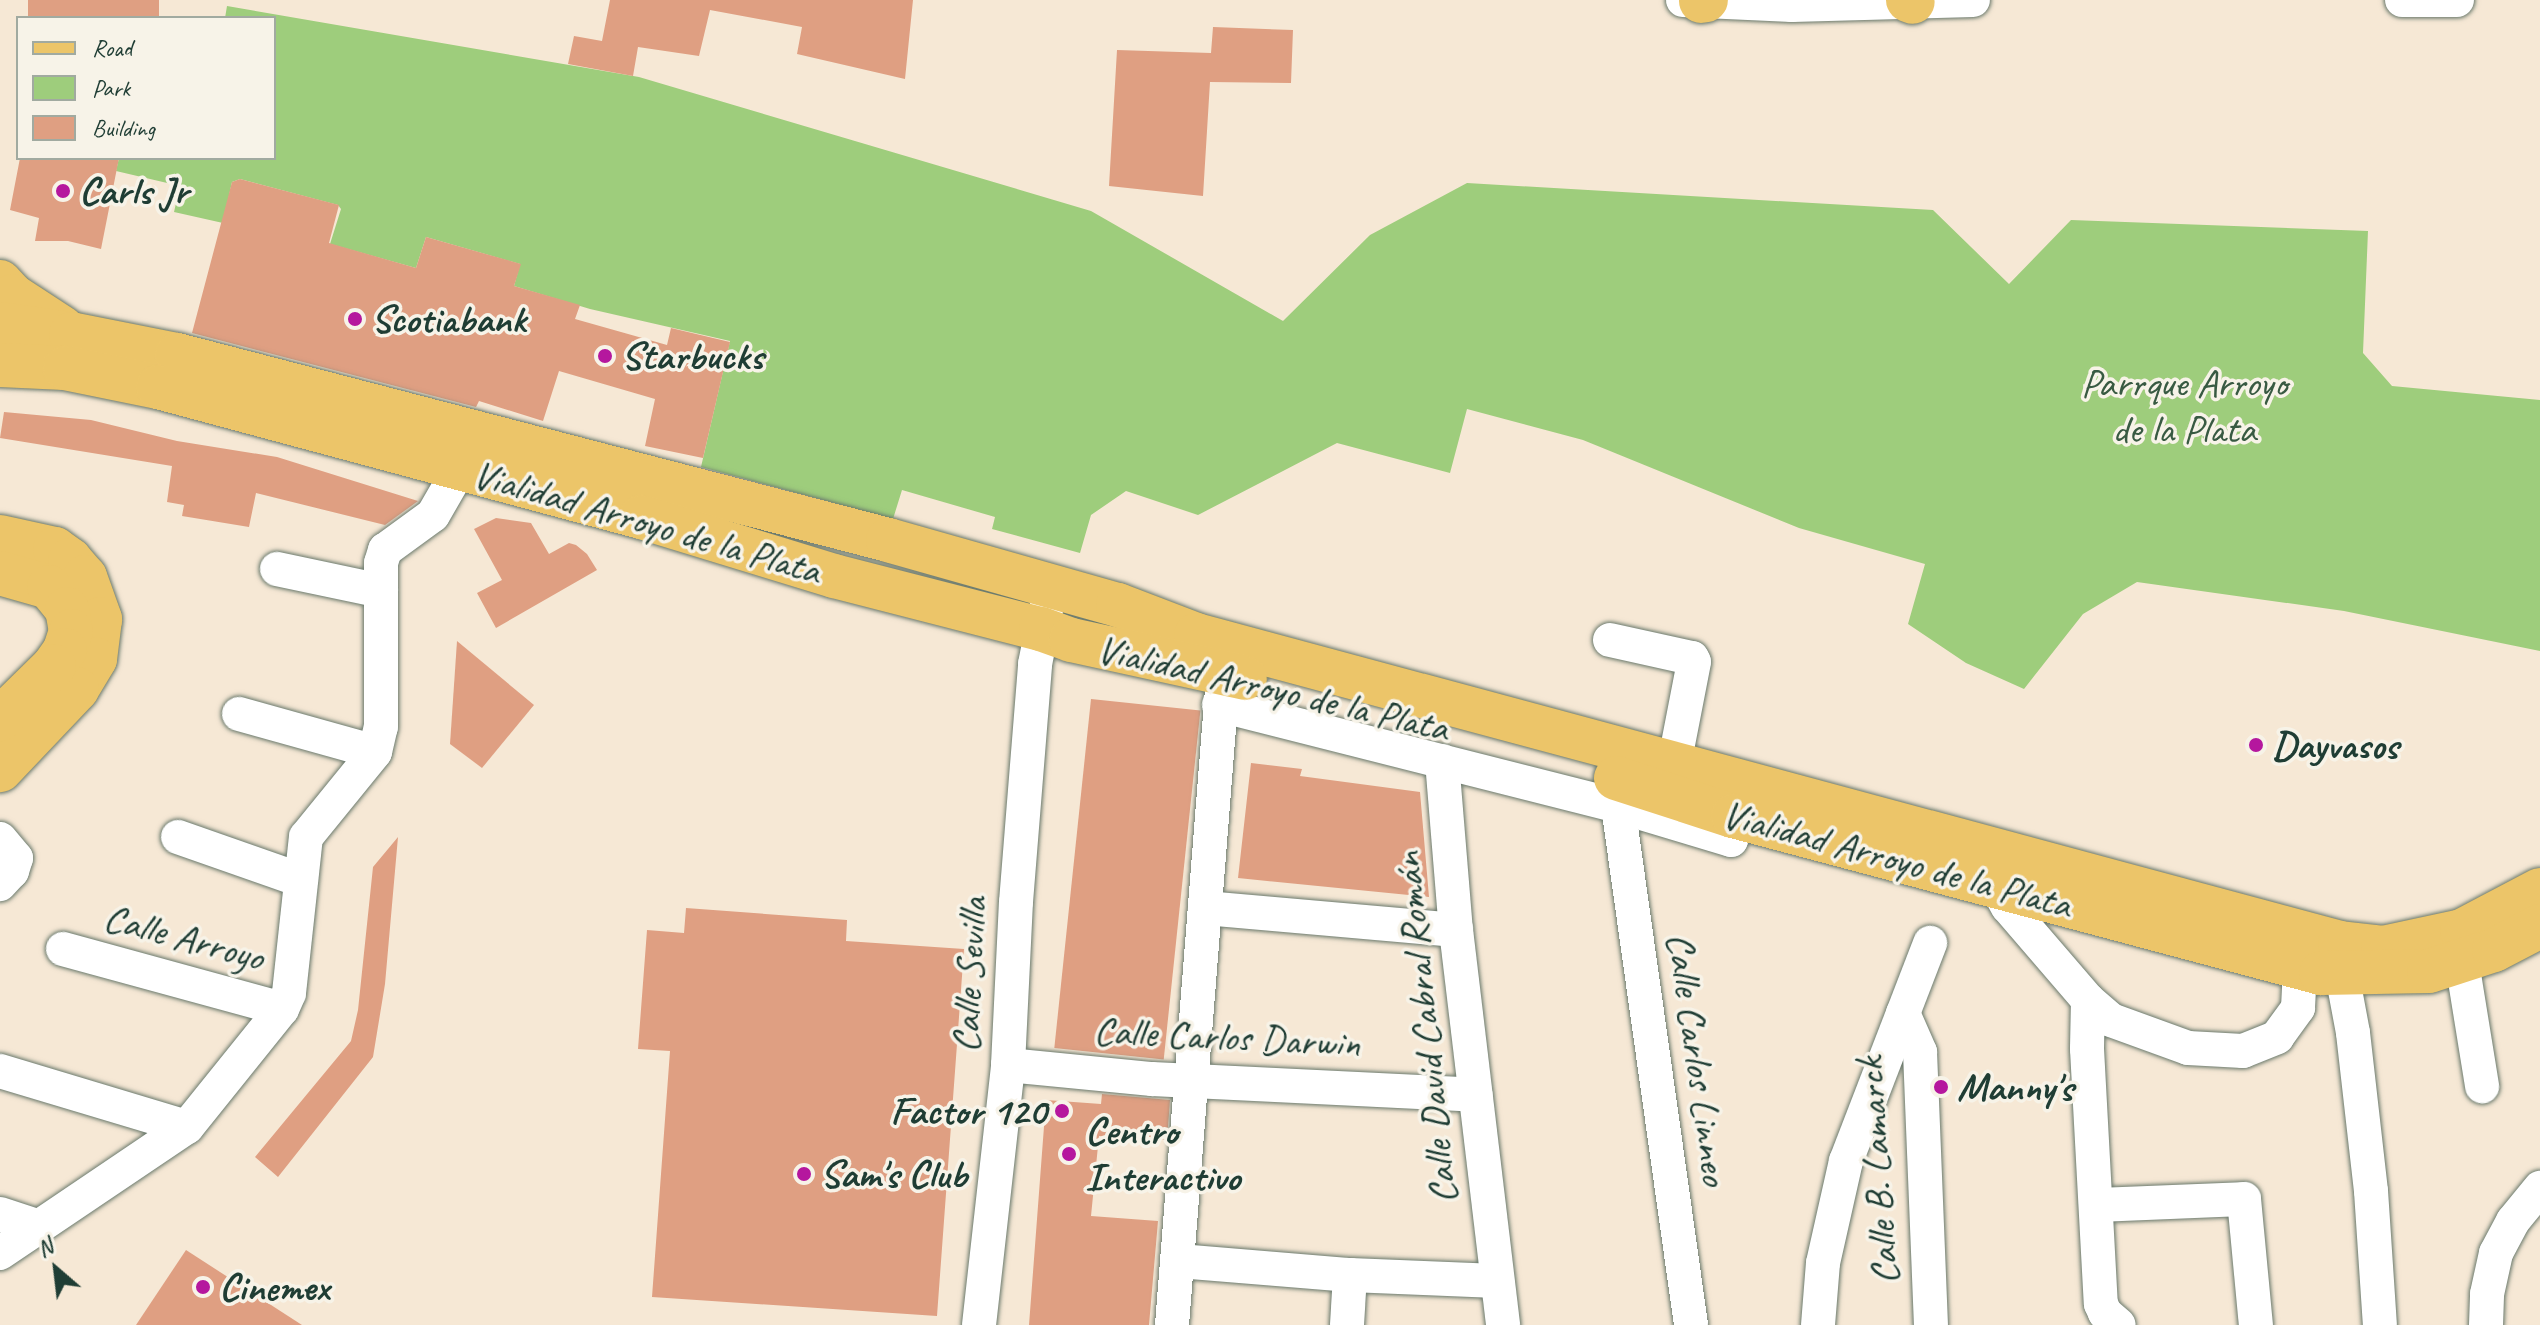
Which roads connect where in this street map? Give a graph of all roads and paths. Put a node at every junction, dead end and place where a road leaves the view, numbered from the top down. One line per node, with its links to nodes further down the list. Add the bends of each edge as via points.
1 (1683, 0): 2 (street)
2 (1703, 0): 6 (street, via 1792,5)
3 (1973, 0): 6 (street)
4 (2402, 0): 5 (street)
5 (2457, 0)
6 (1910, 1)
7 (0, 282): 9 (main road)
8 (0, 324): 9 (main road)
9 (71, 334): 11 (main road, via 177,355)
10 (0, 365): 11 (main road, Vialidad Arroyo de la Plata, via 65,368)
11 (465, 451): 15 (main road, via 616,469); 16 (street, via 433,515 385,550); 17 (main road, Vialidad Arroyo de la Plata, via 641,517 834,576)
12 (0, 537): 25 (main road, via 55,549 70,560 85,577 100,619 95,659 77,689)
13 (277, 569): 16 (street)
14 (0, 573): 21 (main road, via 49,587 67,609 71,631 54,666)
15 (1062, 589): 17 (street, Calle Sevilla); 19 (main road)
16 (381, 591): 22 (street, via 381,727)
17 (1052, 633): 19 (main road, Vialidad Arroyo de la Plata); 44 (street, Calle Sevilla, via 1016,902)
18 (1610, 640): 24 (street, via 1692,658)
19 (1222, 673): 23 (street, via 1403,751); 24 (main road); 27 (main road, Vialidad Arroyo de la Plata, via 1434,724); 34 (street)
20 (239, 714): 22 (street)
21 (1, 717)
22 (375, 752): 31 (street, via 306,837)
23 (1442, 761): 26 (street); 36 (street, Calle David Cabral Román)
24 (1674, 765): 30 (main road)
25 (0, 770)
26 (1618, 806): 27 (street, via 1731,840); 63 (street, Calle Carlos Linneo)
27 (1733, 816): 30 (main road, Vialidad Arroyo de la Plata)
28 (178, 837): 31 (street)
29 (0, 839): 32 (street, via 16,858)
30 (1997, 869): 33 (main road, via 2383,948 2462,931); 40 (main road, Vialidad Arroyo de la Plata); 41 (street, via 2008,907)
31 (301, 880): 42 (street, via 289,993)
32 (0, 884)
33 (2540, 890)
34 (1205, 908): 36 (street); 46 (street)
35 (2540, 926): 39 (main road, Vialidad Arroyo de la Plata)
36 (1456, 930): 48 (street, Calle David Cabral Román)
37 (1930, 943): 43 (street)
38 (63, 949): 42 (street, Calle Arroyo)
39 (2462, 962): 40 (main road, Vialidad Arroyo de la Plata, via 2429,971); 47 (street)
40 (2321, 971): 41 (street, via 2277,1037 2243,1051 2188,1048 2138,1032 2111,1020); 68 (street, via 2353,1033)
41 (2088, 1000): 51 (street)
42 (282, 1009): 49 (street)
43 (1903, 1013): 64 (street, via 1846,1161 1823,1263); 65 (street, Calle B. Lamarck, via 1920,1052)
44 (1014, 1066): 46 (street, Calle Carlos Darwin); 58 (street, Calle Sevilla); 59 (street, Calle Sevilla)
45 (0, 1071): 49 (street)
46 (1193, 1080): 48 (street, Calle Carlos Darwin); 55 (street)
47 (2482, 1086)
48 (1476, 1095): 57 (street, Calle David Cabral Román)
49 (187, 1127): 53 (street)
50 (2540, 1188): 69 (street, via 2496,1253)
51 (2096, 1205): 66 (street, via 2101,1304); 67 (street, via 2244,1199)
52 (0, 1214): 53 (street)
53 (38, 1226): 54 (street)
54 (0, 1253)
55 (1179, 1261): 56 (street); 60 (street)
56 (1350, 1275): 57 (street); 61 (street)
57 (1497, 1281): 62 (street, Calle David Cabral Román)
58 (979, 1325)
59 (998, 1325)
60 (1172, 1325)
61 (1347, 1325)
62 (1503, 1325)
63 (1691, 1325)
64 (1818, 1325)
65 (1931, 1325)
66 (2119, 1325)
67 (2256, 1325)
68 (2380, 1325)
69 (2486, 1325)

